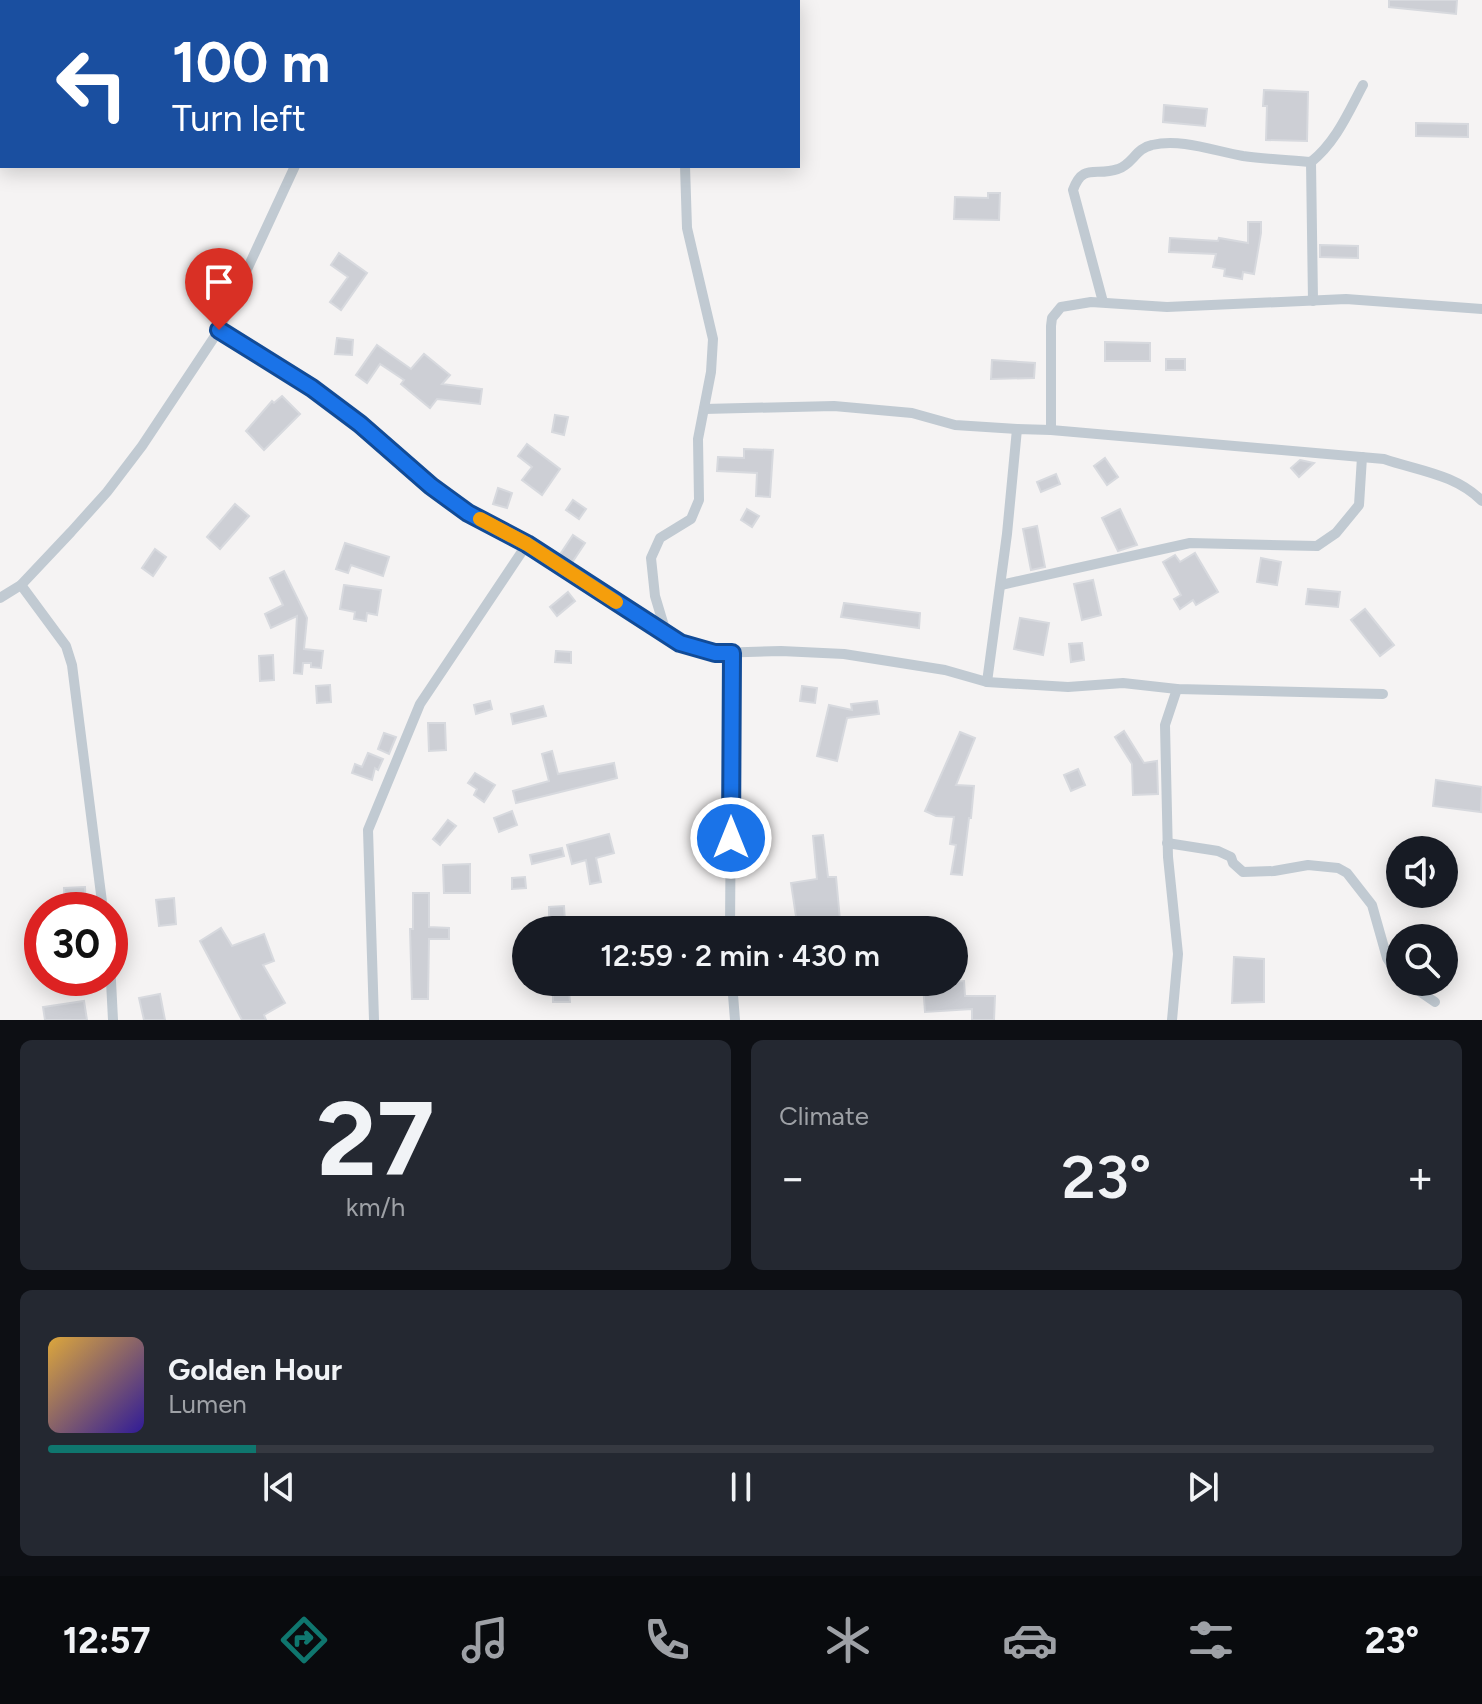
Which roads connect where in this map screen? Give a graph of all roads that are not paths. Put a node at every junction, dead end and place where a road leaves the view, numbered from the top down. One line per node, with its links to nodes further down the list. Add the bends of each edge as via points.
1 (1363, 85): 2 (street, via 1344,122)
2 (1311, 162): 5 (street); 6 (street, via 1160,144 1138,151 1124,167 1085,172 1073,190)
3 (294, 168): 8 (street)
4 (685, 168): 9 (street, via 687,228 713,339)
5 (1313, 301): 6 (street, via 1167,307); 7 (street)
6 (1103, 302): 11 (street, via 1068,305 1052,318)
7 (1482, 309)
8 (219, 330): 14 (street, via 312,388 468,513); 15 (street, via 107,492)
9 (704, 409): 10 (street, via 834,406); 18 (street, via 696,510 691,519 660,538 651,558)
10 (1017, 429): 11 (street); 16 (street)
11 (1051, 430): 12 (street)
12 (1362, 457): 13 (street, via 1432,472 1468,487); 16 (street, via 1359,505 1317,546 1190,543)
13 (1482, 501)
14 (527, 544): 18 (street); 32 (street, via 420,704 368,830)
15 (21, 585): 17 (street); 24 (street, via 66,646 72,665)
16 (1001, 585): 20 (street)
17 (0, 598)
18 (667, 636): 19 (street, via 715,653)
19 (732, 653): 20 (street, via 844,654); 25 (street)
20 (987, 682): 21 (street, via 1068,687 1123,683)
21 (1177, 689): 22 (street); 23 (street, via 1165,725)
22 (1383, 694)
23 (1167, 843): 26 (street, via 1218,851 1243,872 1308,865 1338,868 1372,905); 34 (street, via 1178,954)
24 (101, 892)
25 (730, 916)
26 (1386, 954)
27 (112, 996): 31 (street)
28 (733, 996): 33 (street)
29 (1426, 996): 30 (street)
30 (1435, 1002)
31 (113, 1020)
32 (374, 1020)
33 (735, 1020)
34 (1172, 1020)

